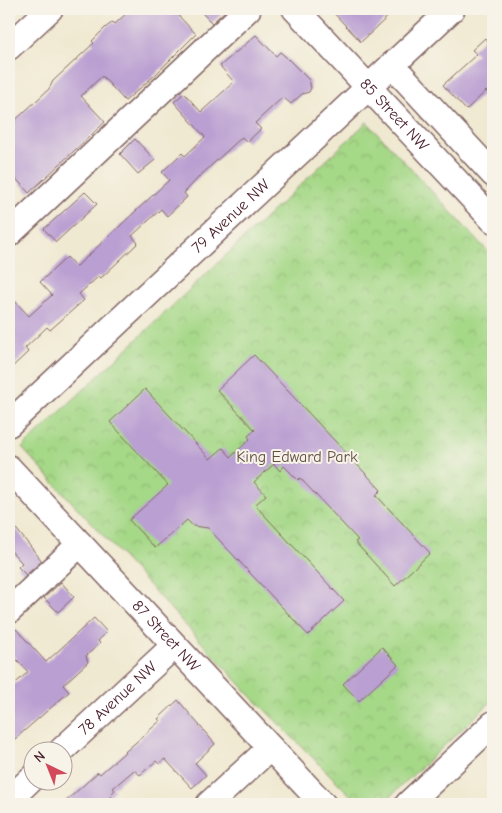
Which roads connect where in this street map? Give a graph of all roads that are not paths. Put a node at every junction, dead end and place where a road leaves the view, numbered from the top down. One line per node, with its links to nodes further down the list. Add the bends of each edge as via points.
1 (50, 9): 5 (street)
2 (248, 9): 10 (street)
3 (295, 9): 7 (street, 85 Street NW)
4 (452, 9): 6 (street, 79 Avenue NW)
5 (9, 47)
6 (392, 65): 7 (street, 79 Avenue NW); 8 (street, 85 Street NW)
7 (368, 87): 9 (street, 85 Street NW); 11 (street, 79 Avenue NW)
8 (491, 166)
9 (493, 220)
10 (9, 234)
11 (9, 424)
12 (9, 468): 13 (street, 87 Street NW)
13 (80, 544): 14 (street); 15 (street, 87 Street NW)
14 (9, 611)
15 (174, 646): 17 (street, 78 Avenue NW); 18 (street, 87 Street NW)
16 (493, 724): 23 (street)
17 (72, 741)
18 (270, 748): 21 (street); 22 (street, 87 Street NW)
19 (22, 788): 20 (street)
20 (9, 800)
21 (209, 804)
22 (323, 804)
23 (408, 804)

